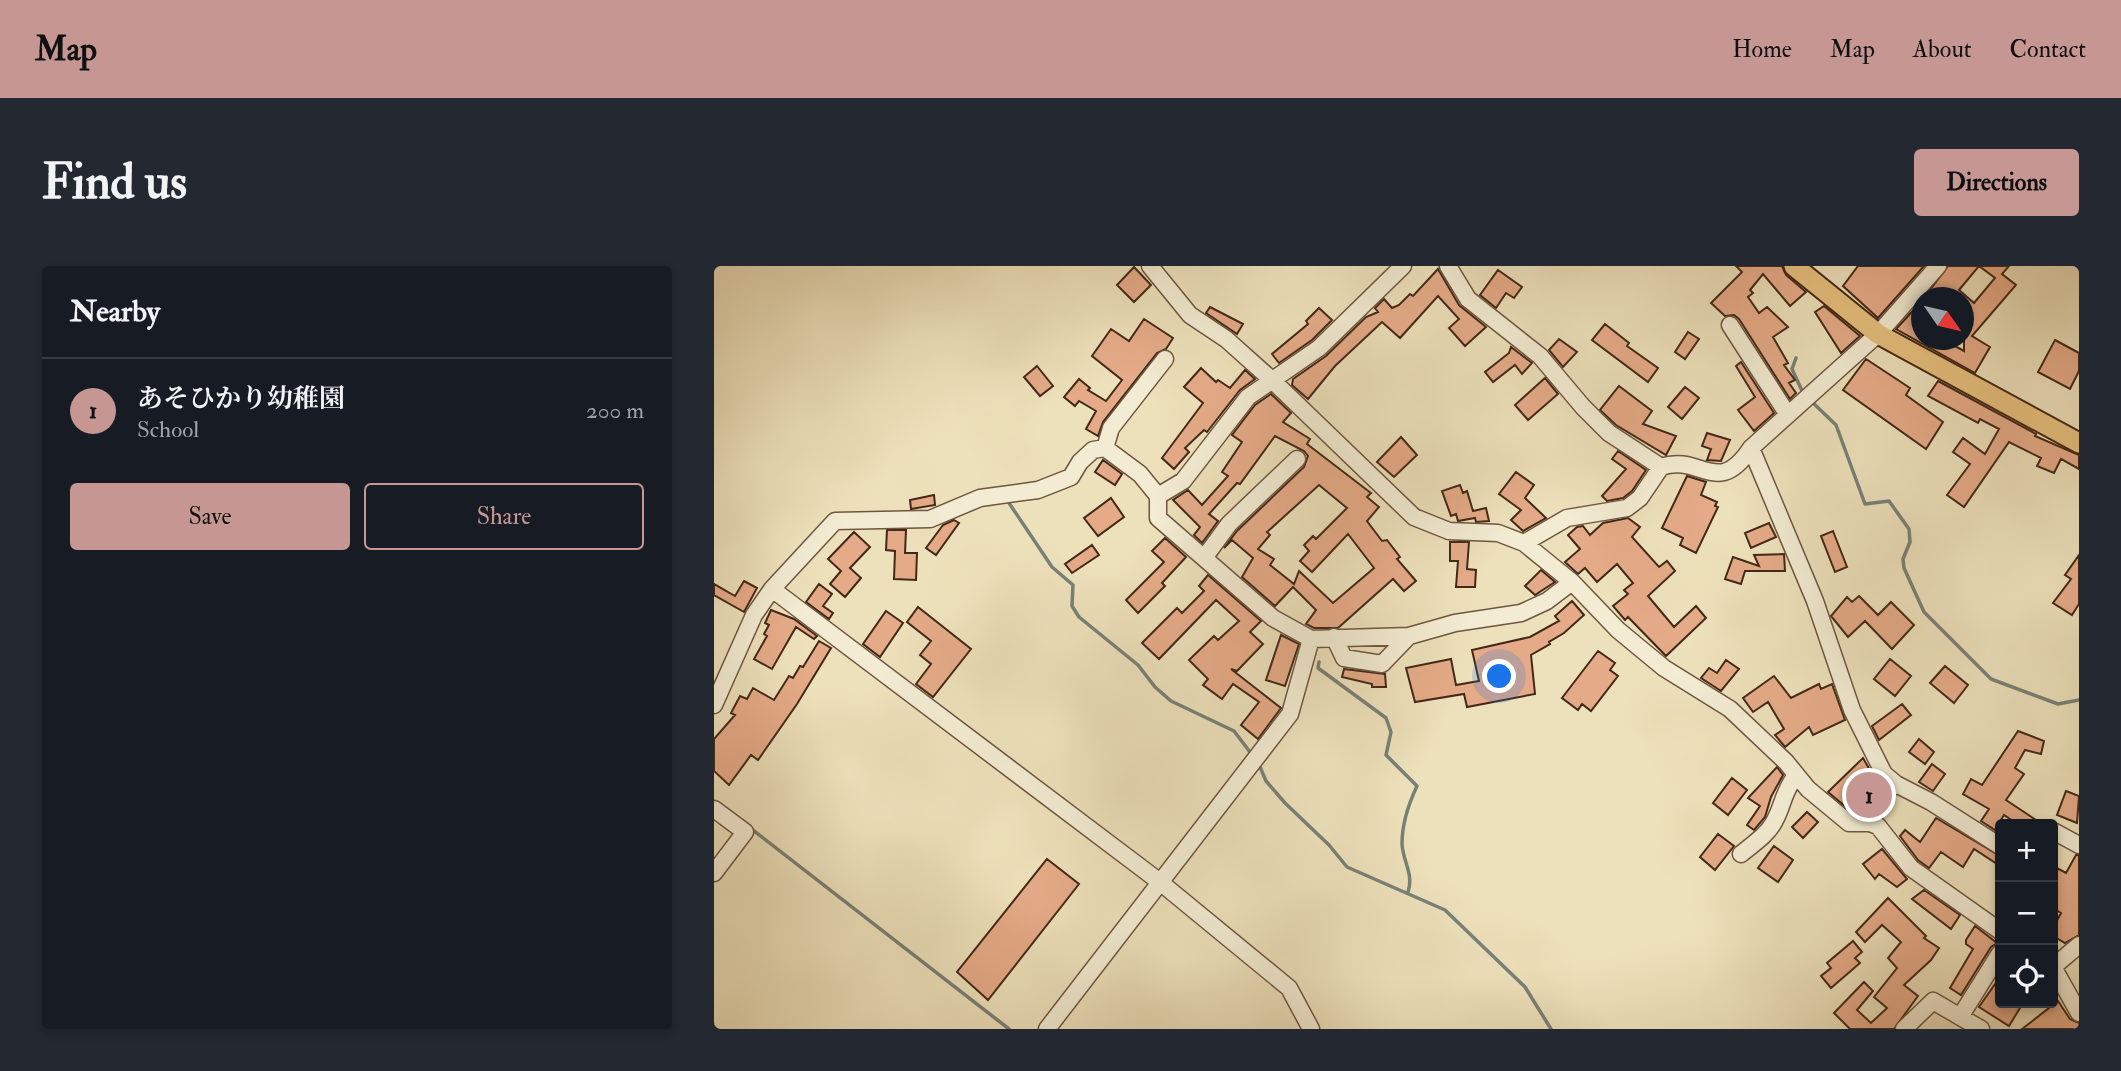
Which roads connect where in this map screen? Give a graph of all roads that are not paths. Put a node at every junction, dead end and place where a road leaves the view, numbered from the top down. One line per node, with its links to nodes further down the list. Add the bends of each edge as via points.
1 (1150, 266): 9 (street, via 1190,315)
2 (1403, 266): 9 (street, via 1319,348)
3 (1448, 266): 15 (street, via 1468,299 1540,356 1609,433)
4 (1794, 266): 7 (main road)
5 (1938, 266): 7 (street)
6 (1730, 325): 10 (street)
7 (1878, 334): 10 (street); 11 (main road)
8 (1165, 359): 12 (street, via 1111,429)
9 (1273, 381): 16 (street, via 1248,397 1183,481); 17 (street, via 1414,517 1449,531 1498,533)
10 (1788, 415): 13 (street)
11 (2079, 443)
12 (1105, 448): 16 (street, via 1140,474); 20 (street, via 1093,450 1071,477 1038,490 980,498 930,519 835,521)
13 (1751, 448): 15 (street, via 1740,466 1725,474 1675,462); 26 (street, via 1815,601 1852,710 1884,774)
14 (1297, 459): 18 (street, via 1229,524)
15 (1661, 467): 17 (street, via 1640,498 1627,508 1567,518)
16 (1158, 496): 18 (street, via 1158,518)
17 (1524, 543): 19 (street)
18 (1204, 558): 23 (street, via 1273,618)
19 (1572, 582): 21 (street, via 1521,613); 25 (street, via 1618,630 1664,668 1730,709)
20 (772, 589): 24 (street, via 754,615); 34 (street)
21 (1409, 636): 22 (street); 22 (street, via 1382,664 1344,658)
22 (1334, 637): 23 (street)
23 (1311, 639): 34 (street, via 1290,714)
24 (714, 705)
25 (1796, 775): 28 (street, via 1849,823); 32 (street, via 1767,832)
26 (1896, 784): 28 (street, via 1884,792); 30 (street)
27 (714, 809): 33 (street, via 745,832)
28 (1870, 822): 35 (street, via 1911,868)
29 (2058, 834): 31 (street)
30 (1995, 843)
31 (2079, 845)
32 (1741, 854)
33 (714, 873)
34 (1160, 882): 42 (street); 43 (street, via 1289,988)
35 (1995, 927)
36 (2079, 945): 38 (street)
37 (1995, 961): 41 (street)
38 (2058, 963)
39 (2058, 976): 40 (street)
40 (2079, 1013)
41 (1960, 1017): 44 (street, via 1933,1001); 45 (street)
42 (1047, 1029)
43 (1311, 1029)
44 (1905, 1029)
45 (1981, 1029)

